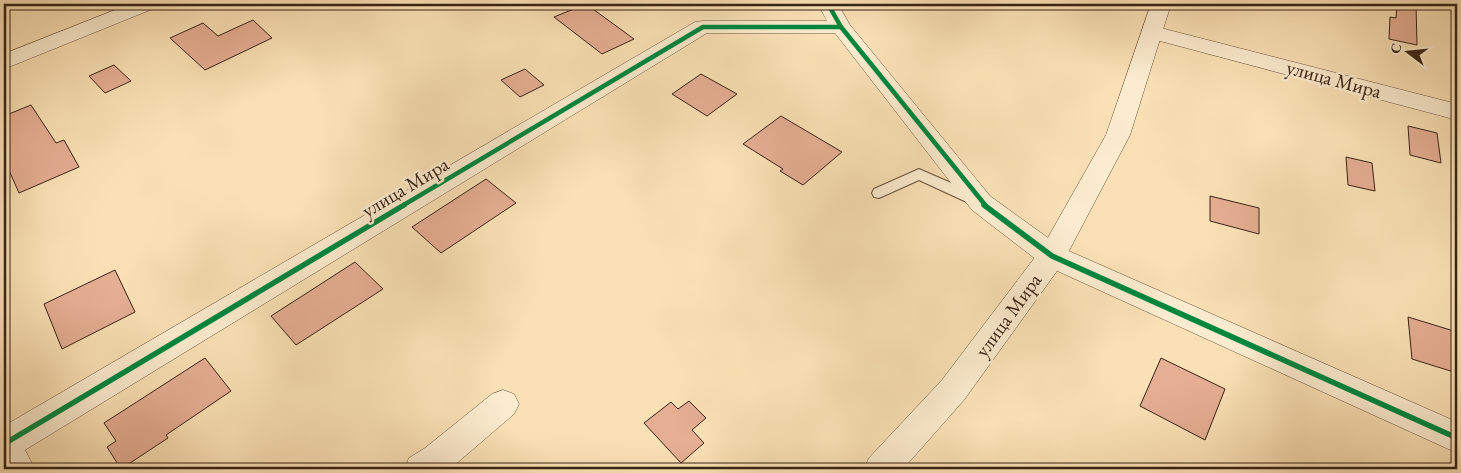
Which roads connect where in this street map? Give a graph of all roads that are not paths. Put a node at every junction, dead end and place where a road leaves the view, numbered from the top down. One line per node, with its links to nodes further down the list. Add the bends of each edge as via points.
1 (148, 4): 6 (street)
2 (828, 4): 4 (street)
3 (1161, 4): 5 (street, улица Мира)
4 (841, 28): 9 (street); 13 (street, улица Мира, via 703,27)
5 (1153, 32): 7 (street, улица Мира); 10 (street, улица Мира, via 1118,135)
6 (4, 62)
7 (1457, 112)
8 (879, 193): 9 (lane, via 919,174)
9 (982, 203): 10 (street)
10 (1052, 256): 12 (street); 16 (street, улица Мира, via 953,390)
11 (503, 404): 15 (street)
12 (1457, 438)
13 (4, 445): 14 (street)
14 (18, 469)
15 (421, 469)
16 (881, 469)

